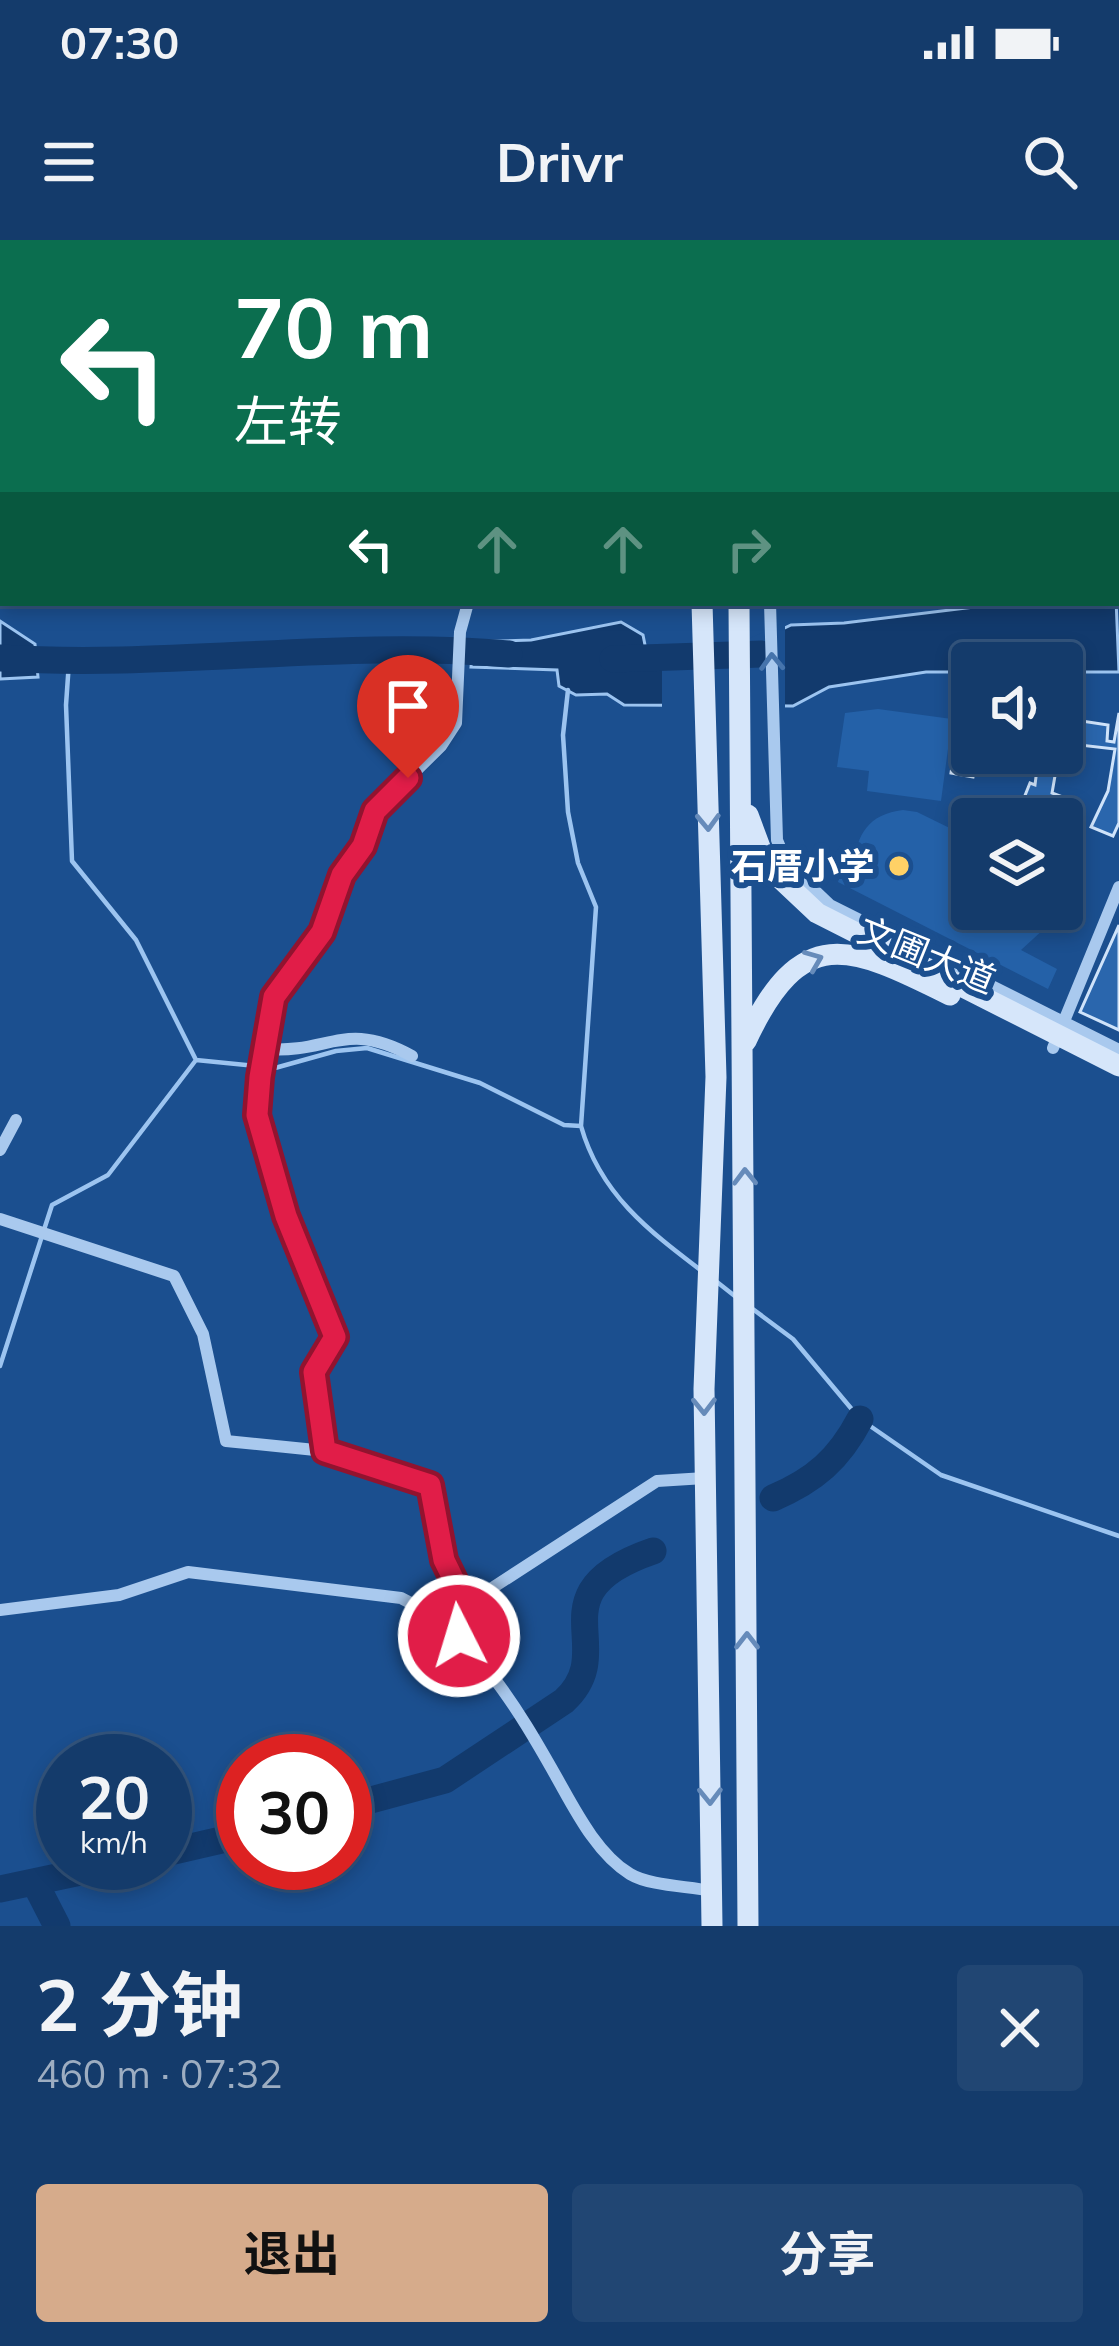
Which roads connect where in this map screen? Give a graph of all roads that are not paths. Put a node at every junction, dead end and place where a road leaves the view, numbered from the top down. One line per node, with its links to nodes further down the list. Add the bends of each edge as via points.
1 (467, 606): 10 (street, via 456,723 375,811 322,932 274,997)
2 (743, 609): 5 (main road)
3 (770, 609): 7 (street, one-way to 3, via 850,916 787,864 777,840)
4 (703, 613): 18 (main road, one-way to 18, via 716,1077)
5 (741, 796): 7 (main road, 文圃大道, via 767,866 817,913); 8 (main road)
6 (1119, 887): 7 (street)
7 (1058, 1034): 8 (main road, 文圃大道, one-way to 7, via 767,995 812,956 838,951); 9 (street); 12 (main road, 文圃大道); 13 (main road, 文圃大道)
8 (744, 1047): 24 (main road, one-way to 8)
9 (1119, 1050)
10 (265, 1052): 11 (street, via 350,1035); 17 (street, via 257,1115 286,1216 335,1337 314,1372)
11 (412, 1056)
12 (1119, 1066)
13 (1119, 1082)
14 (16, 1120): 15 (street)
15 (0, 1150)
16 (5, 1220): 17 (street, via 174,1276 203,1334 226,1441)
17 (325, 1451): 19 (street, via 430,1485 444,1560)
18 (705, 1478): 19 (street, via 657,1480); 22 (main road, one-way to 22)
19 (466, 1605): 21 (street)
20 (0, 1610): 21 (street, via 119,1595 188,1572 401,1598)
21 (459, 1636): 22 (street, via 520,1714 605,1852 632,1875)
22 (712, 1891): 23 (main road)
23 (712, 1926)
24 (748, 1926)

